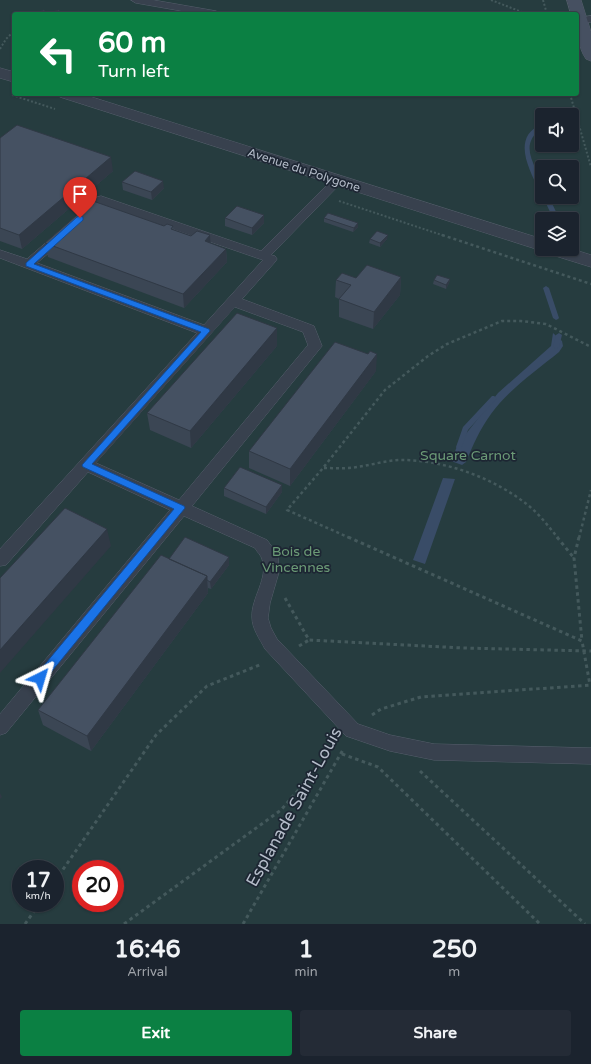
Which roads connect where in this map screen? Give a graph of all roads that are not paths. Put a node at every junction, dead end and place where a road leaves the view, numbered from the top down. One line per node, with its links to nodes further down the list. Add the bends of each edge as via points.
1 (136, 0): 3 (lane)
2 (574, 0): 4 (street)
3 (205, 12)
4 (583, 20): 5 (street)
5 (591, 56)
6 (0, 73): 7 (street)
7 (12, 76)
8 (72, 96): 9 (street, Avenue du Polygone)
9 (337, 181): 10 (street, Avenue du Polygone); 12 (lane)
10 (535, 244)
11 (0, 254): 15 (lane)
12 (263, 256): 15 (lane, via 101,200); 16 (lane, via 271,259)
13 (575, 256): 14 (street)
14 (591, 261)
15 (29, 264): 17 (lane)
16 (233, 301): 17 (lane); 19 (lane, via 309,329 315,346)
17 (206, 331): 18 (lane)
18 (86, 465): 19 (lane); 20 (lane)
19 (181, 508): 21 (lane); 22 (lane, via 261,544 270,556 271,574 260,618 264,632 282,656 352,730 390,743 434,752)
20 (0, 560)
21 (0, 727)
22 (591, 756)

